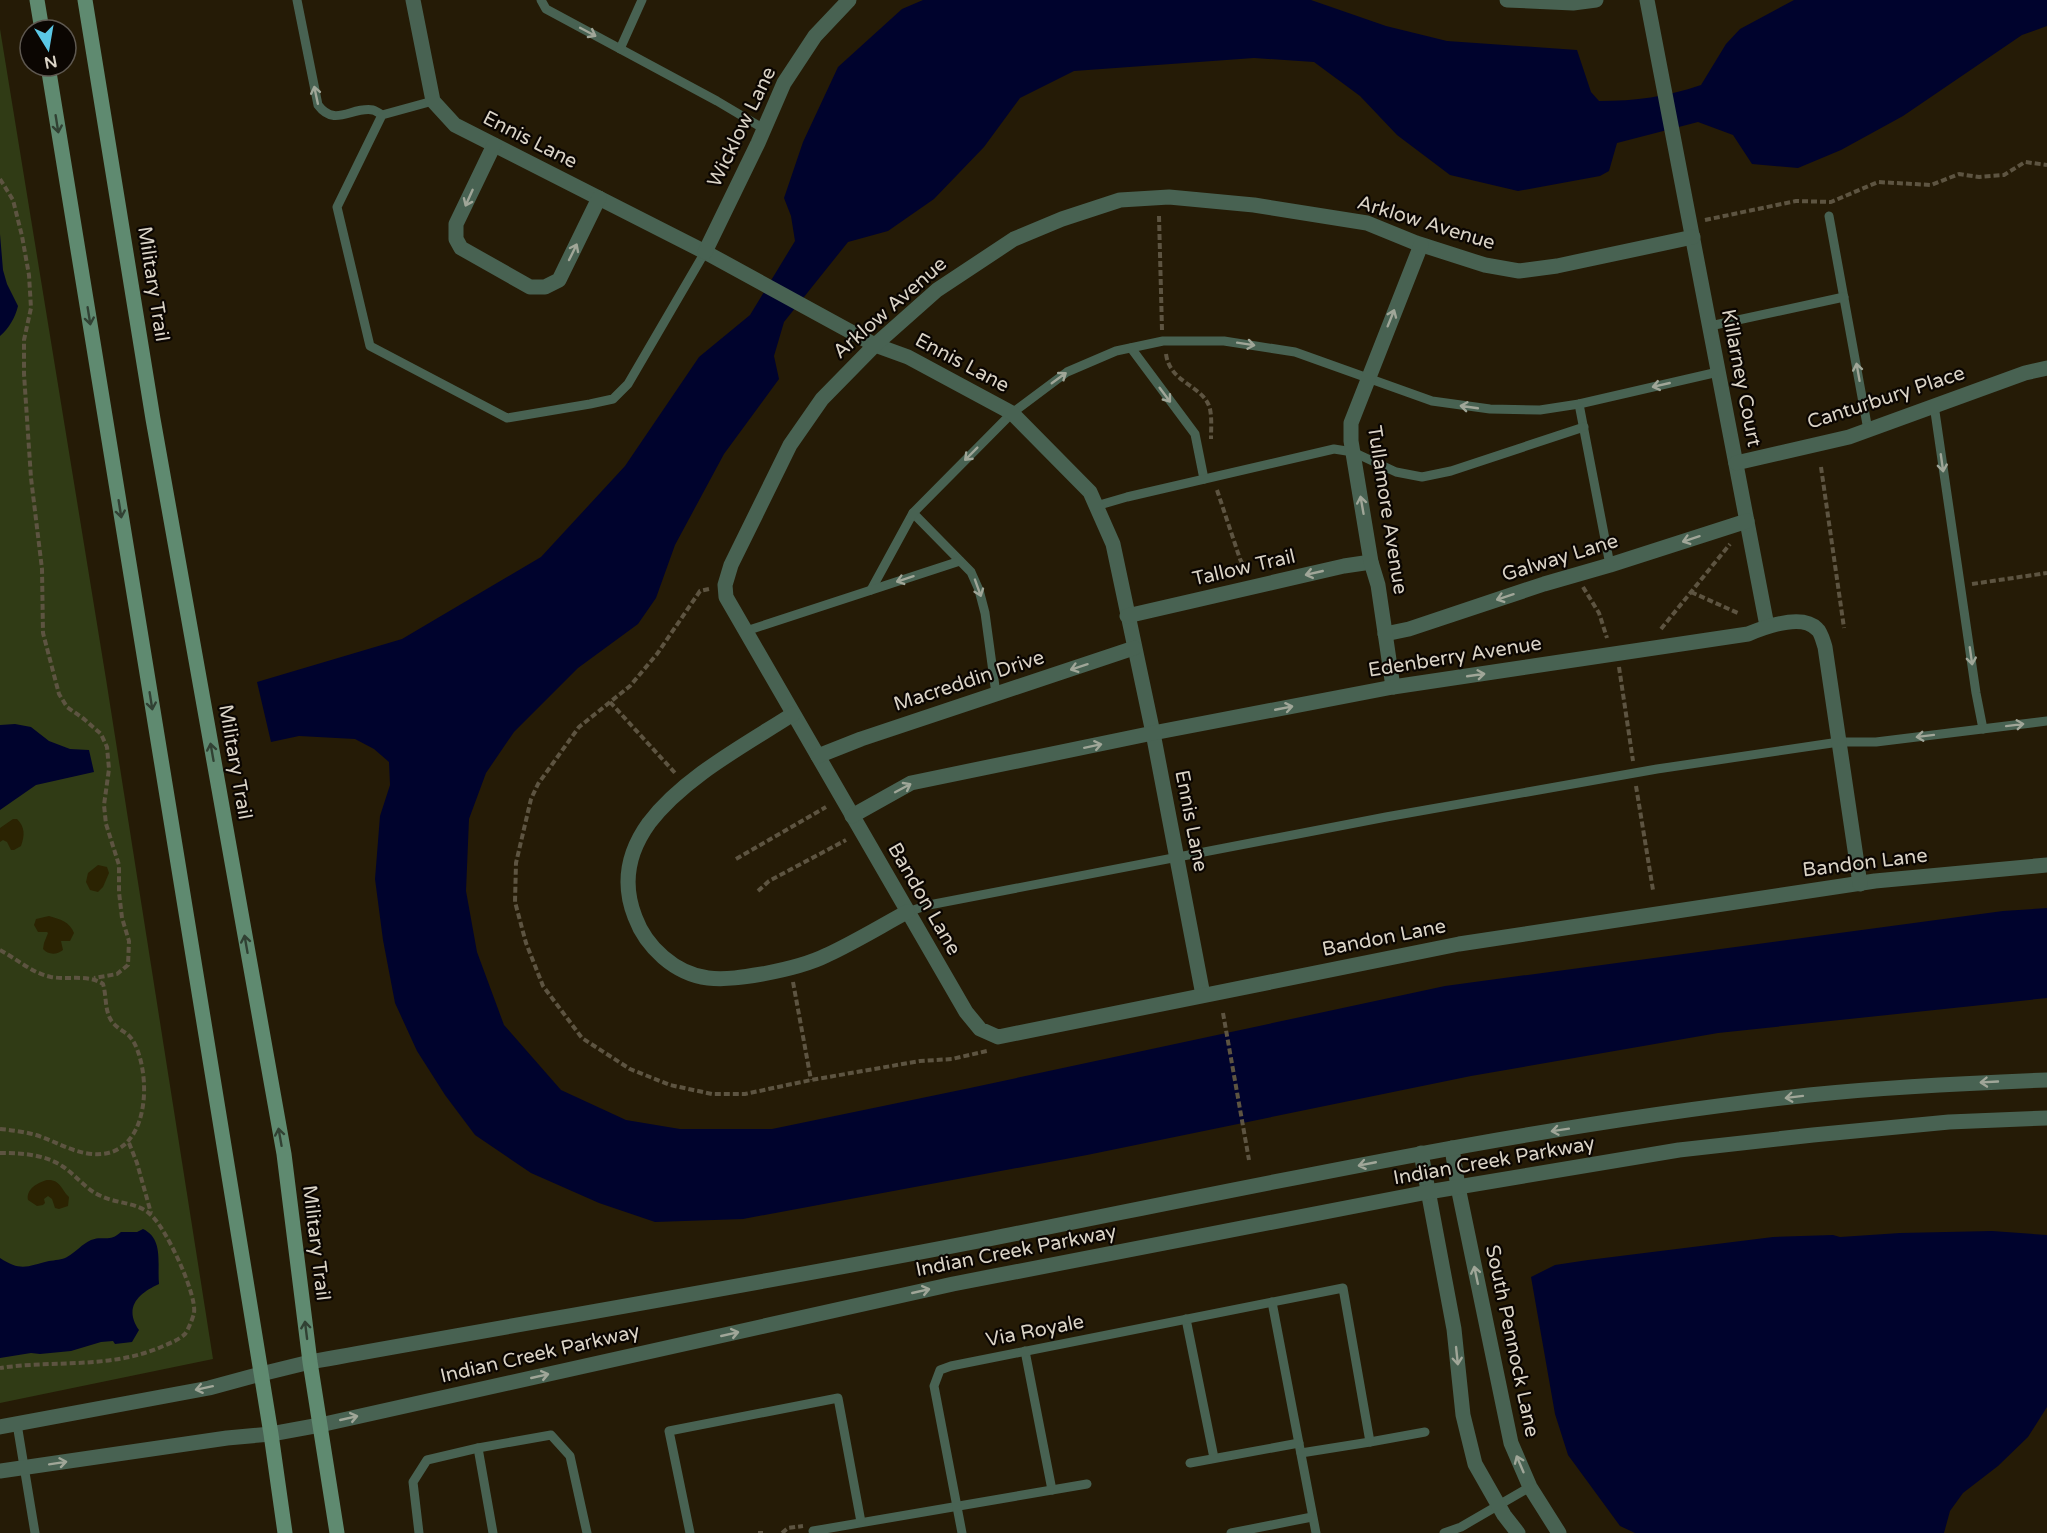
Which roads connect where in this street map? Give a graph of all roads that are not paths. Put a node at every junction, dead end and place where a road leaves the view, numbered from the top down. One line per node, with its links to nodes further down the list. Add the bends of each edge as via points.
1 (37, 0): 11 (main road)
2 (85, 0): 73 (main road, Military Trail, one-way to 2, via 284,1154 153,419)
3 (297, 0): 15 (lane, one-way to 3, via 372,110 333,116 318,105)
4 (413, 0): 14 (street, Ennis Lane)
5 (541, 0): 12 (lane, one-way to 12, via 546,9)
6 (642, 0): 12 (lane)
7 (849, 0): 16 (street, Wicklow Lane, via 815,36 784,83)
8 (1507, 0): 9 (street)
9 (1589, 0)
10 (1647, 0): 20 (street, Killarney Court)
11 (40, 18)
12 (620, 49): 16 (lane)
13 (50, 78): 74 (main road, one-way to 74)
14 (433, 100): 15 (lane); 17 (street, Ennis Lane, via 454,125)
15 (381, 115): 22 (lane, via 337,207 370,346 507,418 613,399 627,384)
16 (764, 129): 22 (street, Wicklow Lane)
17 (494, 145): 18 (street, Ennis Lane); 18 (street, one-way to 18, via 456,225 456,239 461,248 530,287 545,287 559,280)
18 (599, 198): 22 (street, Ennis Lane)
19 (1829, 216): 23 (lane)
20 (1693, 237): 21 (street, Arklow Avenue, via 1519,271 1485,266); 24 (street, Killarney Court)
21 (1421, 245): 25 (street, Arklow Avenue, via 1368,223 1254,205 1169,197 1120,200 1014,239 937,290); 29 (street, Tullamore Avenue, one-way to 21)
22 (705, 252): 25 (street, Ennis Lane)
23 (1844, 297): 24 (lane); 34 (lane, one-way to 23)
24 (1710, 326): 28 (street, Killarney Court)
25 (875, 345): 32 (street, Ennis Lane, via 908,357); 47 (street, Arklow Avenue, via 822,399 790,445 730,565 724,585 726,597)
26 (1131, 348): 29 (lane, one-way to 29, via 1163,341 1224,341 1295,352); 32 (lane, one-way to 26, via 1067,372); 37 (lane, one-way to 37, via 1195,434)
27 (2047, 368): 31 (street, Canturbury Place)
28 (1719, 372): 30 (lane, one-way to 30); 36 (street, Killarney Court)
29 (1367, 378): 30 (lane, one-way to 29, via 1540,410 1490,409 1432,401); 35 (street, Tullamore Avenue, via 1351,423)
30 (1580, 404): 33 (lane)
31 (1934, 405): 34 (street, Canturbury Place); 54 (lane, one-way to 54)
32 (1011, 412): 38 (street, Ennis Lane, via 1090,492); 39 (lane, one-way to 39)
33 (1584, 427): 35 (lane, via 1422,477 1396,472); 43 (lane)
34 (1868, 430): 36 (street, Canturbury Place)
35 (1353, 452): 37 (lane, via 1334,449); 42 (street, Tullamore Avenue, one-way to 35)
36 (1736, 464): 40 (street, Killarney Court)
37 (1204, 479): 38 (lane)
38 (1096, 506): 45 (street, Ennis Lane, via 1113,544)
39 (913, 513): 41 (lane); 44 (lane)
40 (1747, 521): 43 (street, Galway Lane, one-way to 43); 46 (street, Killarney Court)
41 (960, 561): 44 (lane, one-way to 44); 51 (lane, one-way to 51, via 971,572 979,590)
42 (1371, 562): 45 (street, Tallow Trail, one-way to 45); 48 (street, Tullamore Avenue)
43 (1610, 565): 48 (street, Galway Lane, one-way to 48)
44 (871, 590): 47 (lane)
45 (1127, 616): 49 (street, Ennis Lane)
46 (1767, 626): 50 (street, Edenberry Avenue, one-way to 46, via 1748,634); 56 (street, Edenberry Avenue, via 1804,621 1818,629 1825,646)
47 (746, 631): 52 (street, Arklow Avenue)
48 (1385, 634): 50 (street, Tullamore Avenue)
49 (1134, 648): 51 (street, Macreddin Drive, one-way to 51); 55 (street, Ennis Lane)
50 (1393, 687): 55 (street, Edenberry Avenue, one-way to 50)
51 (996, 694): 57 (street, Macreddin Drive)
52 (793, 714): 57 (street, Arklow Avenue); 62 (street, via 706,771 671,799 649,824 632,854 628,878 640,932 660,956 681,969 706,978 736,978 786,970 826,956)
53 (2047, 721): 54 (lane, one-way to 53)
54 (1983, 729): 56 (lane, one-way to 56, via 1876,742)
55 (1153, 733): 58 (street, Edenberry Avenue, one-way to 55, via 911,783); 59 (street, Ennis Lane)
56 (1839, 742): 59 (lane, via 1386,816); 61 (street, Edenberry Avenue)
57 (818, 756): 58 (street, Arklow Avenue)
58 (852, 816): 62 (street, Bandon Lane)
59 (1177, 858): 62 (lane); 63 (street, Ennis Lane)
60 (2047, 865): 61 (street, Bandon Lane)
61 (1860, 884): 63 (street, Bandon Lane, via 1459,944)
62 (908, 912): 63 (street, Bandon Lane, via 966,1012 980,1029 998,1037)
63 (1203, 995)
64 (2047, 1080): 66 (street, Indian Creek Parkway, one-way to 66, via 1810,1095)
65 (2047, 1118): 68 (street, Indian Creek Parkway, via 1948,1122 1690,1149)
66 (1452, 1148): 67 (street, Indian Creek Parkway); 68 (street, South Pennock Lane)
67 (1421, 1153): 69 (street); 73 (street, Indian Creek Parkway, one-way to 73, via 949,1246)
68 (1458, 1187): 69 (street, Indian Creek Parkway); 88 (street, South Pennock Lane, one-way to 68, via 1511,1443)
69 (1428, 1192): 76 (street, Indian Creek Parkway, one-way to 69, via 953,1284); 91 (street, one-way to 91, via 1454,1329 1463,1415 1475,1464)
70 (1272, 1302): 71 (lane, Via Royale); 80 (lane, Via Royale, via 1343,1288); 82 (lane)
71 (1186, 1319): 72 (lane, Via Royale); 83 (lane)
72 (1025, 1351): 89 (lane); 90 (lane, Via Royale, via 940,1370 934,1386)
73 (310, 1362): 74 (street, Indian Creek Parkway); 76 (main road, Military Trail)
74 (261, 1374): 75 (street, Indian Creek Parkway, one-way to 75, via 209,1388); 79 (main road)
75 (17, 1424): 77 (street, Indian Creek Parkway); 85 (lane)
76 (320, 1425): 79 (street, Indian Creek Parkway); 97 (main road, Military Trail)
77 (0, 1427)
78 (1425, 1432): 80 (lane)
79 (272, 1434): 85 (street, Indian Creek Parkway, one-way to 79); 96 (main road)
80 (1370, 1442): 82 (lane)
81 (478, 1448): 98 (lane, via 427,1460 413,1482); 99 (lane); 100 (lane, via 551,1435 570,1456)
82 (1300, 1448): 83 (lane); 92 (lane)
83 (1214, 1458): 84 (lane)
84 (1190, 1463)
85 (24, 1468): 86 (street, Indian Creek Parkway); 95 (lane)
86 (0, 1472)
87 (1087, 1484): 89 (lane)
88 (1530, 1487): 91 (lane); 107 (street, South Pennock Lane)
89 (1052, 1490): 90 (lane)
90 (957, 1505): 93 (lane); 102 (lane, Via Royale)
91 (1499, 1507): 105 (lane); 106 (street)
92 (1312, 1517): 103 (lane); 104 (lane)
93 (861, 1522): 94 (lane); 101 (lane, via 838,1398 669,1431)
94 (813, 1531)
95 (35, 1533)
96 (285, 1533)
97 (337, 1533)
98 (419, 1533)
99 (493, 1533)
100 (587, 1533)
101 (690, 1533)
102 (962, 1533)
103 (1231, 1533)
104 (1316, 1533)
105 (1444, 1533)
106 (1518, 1533)
107 (1559, 1533)

